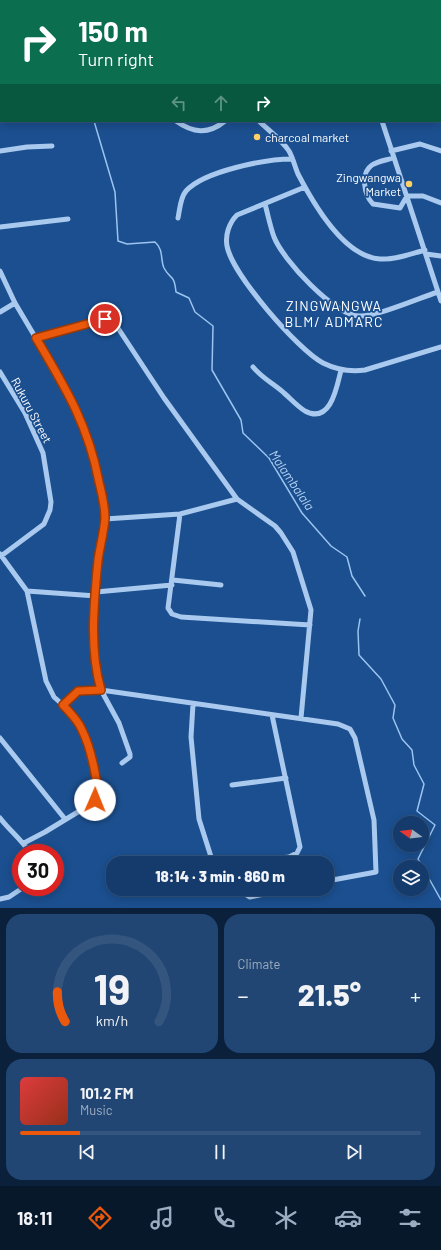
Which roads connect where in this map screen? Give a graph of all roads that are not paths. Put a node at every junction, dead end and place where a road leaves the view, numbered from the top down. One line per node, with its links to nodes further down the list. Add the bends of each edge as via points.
1 (177, 122): 2 (street, via 190,131 198,131 215,128)
2 (224, 122)
3 (260, 122): 10 (street, via 288,150)
4 (382, 122): 8 (street)
5 (52, 146): 6 (street)
6 (0, 151)
7 (441, 151): 8 (street, via 420,144)
8 (391, 152): 9 (street)
9 (393, 158): 12 (street); 12 (street, via 371,166 365,178 367,195 373,204 400,208)
10 (292, 159): 11 (street); 15 (street, via 242,166 198,183 182,198)
11 (305, 187): 14 (street); 18 (street, via 340,237 364,256 389,259)
12 (407, 196): 13 (street, via 424,196); 18 (street)
13 (441, 203)
14 (265, 204): 21 (street, via 274,237 287,259 325,299 343,312 366,316); 28 (street, via 233,219 227,234 229,254 248,284 292,337 315,358)
15 (178, 218)
16 (68, 220): 17 (street)
17 (0, 227)
18 (425, 252): 19 (street); 21 (street)
19 (441, 256)
20 (0, 271): 23 (street)
21 (438, 292): 22 (street)
22 (441, 301)
23 (15, 303): 24 (street); 25 (street)
24 (0, 312)
25 (36, 338): 30 (street, via 100,320 114,322 164,398); 32 (street, via 72,399 90,441)
26 (441, 347): 28 (street, via 365,370)
27 (253, 367): 28 (street, via 266,381 311,413 324,412 328,408)
28 (341, 370)
29 (0, 372): 33 (street, Rukuru Street, via 25,413 44,453 50,502 50,510 44,524)
30 (237, 499): 31 (street); 38 (street, via 274,526 288,543 307,593 311,610)
31 (180, 514): 32 (street); 34 (street)
32 (105, 519): 37 (street)
33 (1, 555): 36 (street)
34 (173, 582): 35 (street); 37 (street); 38 (street, via 168,608 176,616)
35 (221, 586)
36 (27, 591): 37 (street); 41 (street, via 46,681 54,697)
37 (96, 594): 39 (street, via 94,651)
38 (310, 625): 43 (street)
39 (101, 690): 40 (street); 41 (street, via 78,691); 45 (street, via 119,723 130,754)
40 (193, 704): 42 (street); 51 (street, via 191,737 199,819)
41 (63, 705): 49 (street, via 86,737 98,793 92,804)
42 (272, 715): 43 (street); 46 (street)
43 (301, 718): 53 (street, via 338,724 352,732 374,820 376,872)
44 (0, 738): 49 (street)
45 (122, 763)
46 (286, 778): 47 (street); 52 (street, via 300,843 299,850)
47 (232, 785)
48 (0, 818): 50 (street)
49 (65, 819): 50 (street)
50 (24, 843)
51 (211, 856)
52 (291, 856)
53 (334, 880)
54 (12, 895): 55 (street)
55 (0, 899)

